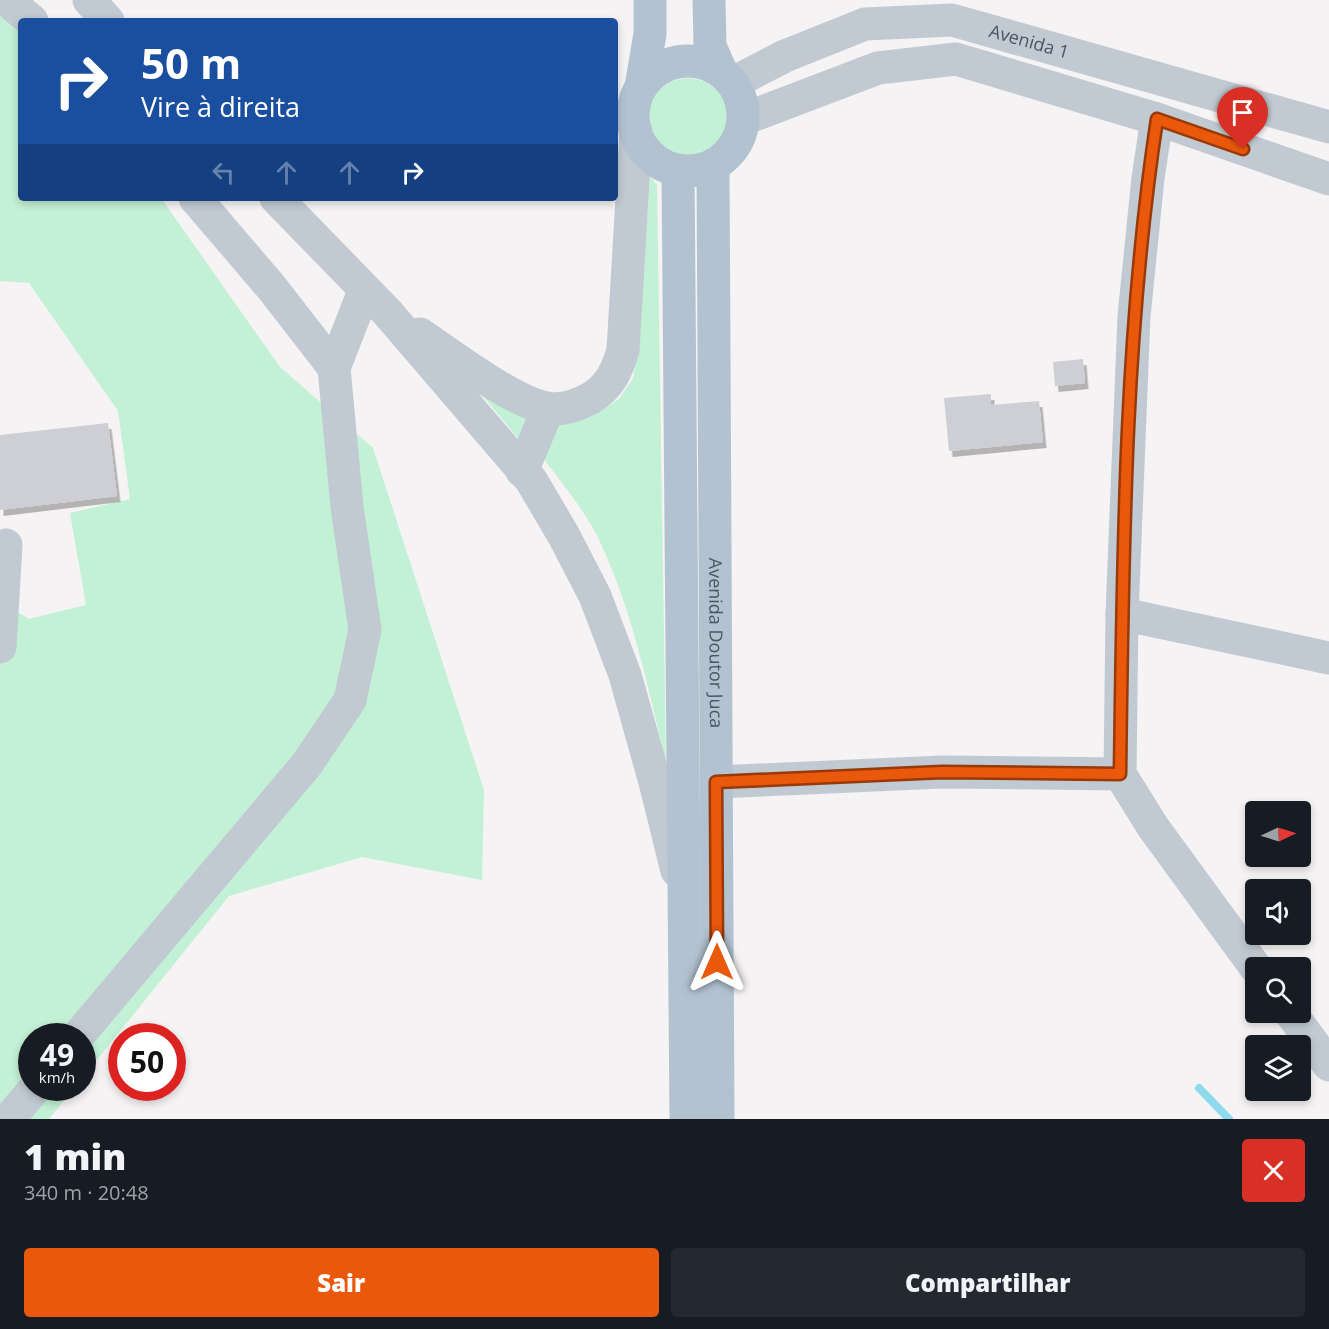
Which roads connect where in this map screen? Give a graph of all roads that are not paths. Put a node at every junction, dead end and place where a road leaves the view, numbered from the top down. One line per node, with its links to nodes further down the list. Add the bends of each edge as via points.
1 (7, 0): 5 (street)
2 (89, 0): 6 (street)
3 (650, 0): 8 (main road, via 650,34)
4 (709, 0): 7 (main road, via 710,46)
5 (28, 18)
6 (105, 18)
7 (727, 76): 8 (main road, via 702,62 684,60 652,73); 9 (main road, via 742,100); 11 (street, Avenida 1, via 865,24 952,20)
8 (641, 87): 12 (main road, via 634,104)
9 (744, 119): 10 (street, Avenida 1, via 878,68 956,59); 13 (main road, via 740,138 729,154)
10 (1157, 119): 15 (street, Avenida 1); 23 (street, via 1134,316)
11 (1329, 127)
12 (636, 132): 14 (main road, via 648,153); 20 (street, via 623,350 617,371 602,390 582,403)
13 (713, 166): 14 (main road); 27 (main road, Avenida Doutor Juca)
14 (678, 171): 28 (main road, Avenida Doutor Juca)
15 (1329, 179)
16 (198, 201): 19 (street)
17 (279, 201): 18 (street)
18 (376, 302): 19 (street); 20 (street, via 502,388); 21 (street)
19 (334, 368): 30 (street, via 347,507 365,630 350,700 307,764)
20 (548, 409): 21 (street)
21 (522, 471): 28 (street, via 564,536 595,596 625,675)
22 (6, 545): 24 (street)
23 (1122, 614): 25 (street); 26 (street)
24 (0, 647)
25 (1329, 658)
26 (1120, 774): 27 (street, via 942,772); 29 (street, via 1152,827)
27 (716, 782): 36 (main road, Avenida Doutor Juca)
28 (684, 902): 35 (main road, Avenida Doutor Juca)
29 (1249, 957)
30 (89, 1023)
31 (1298, 1023): 32 (street)
32 (1329, 1065)
33 (24, 1101): 34 (street)
34 (9, 1119)
35 (686, 1119)
36 (718, 1119)

